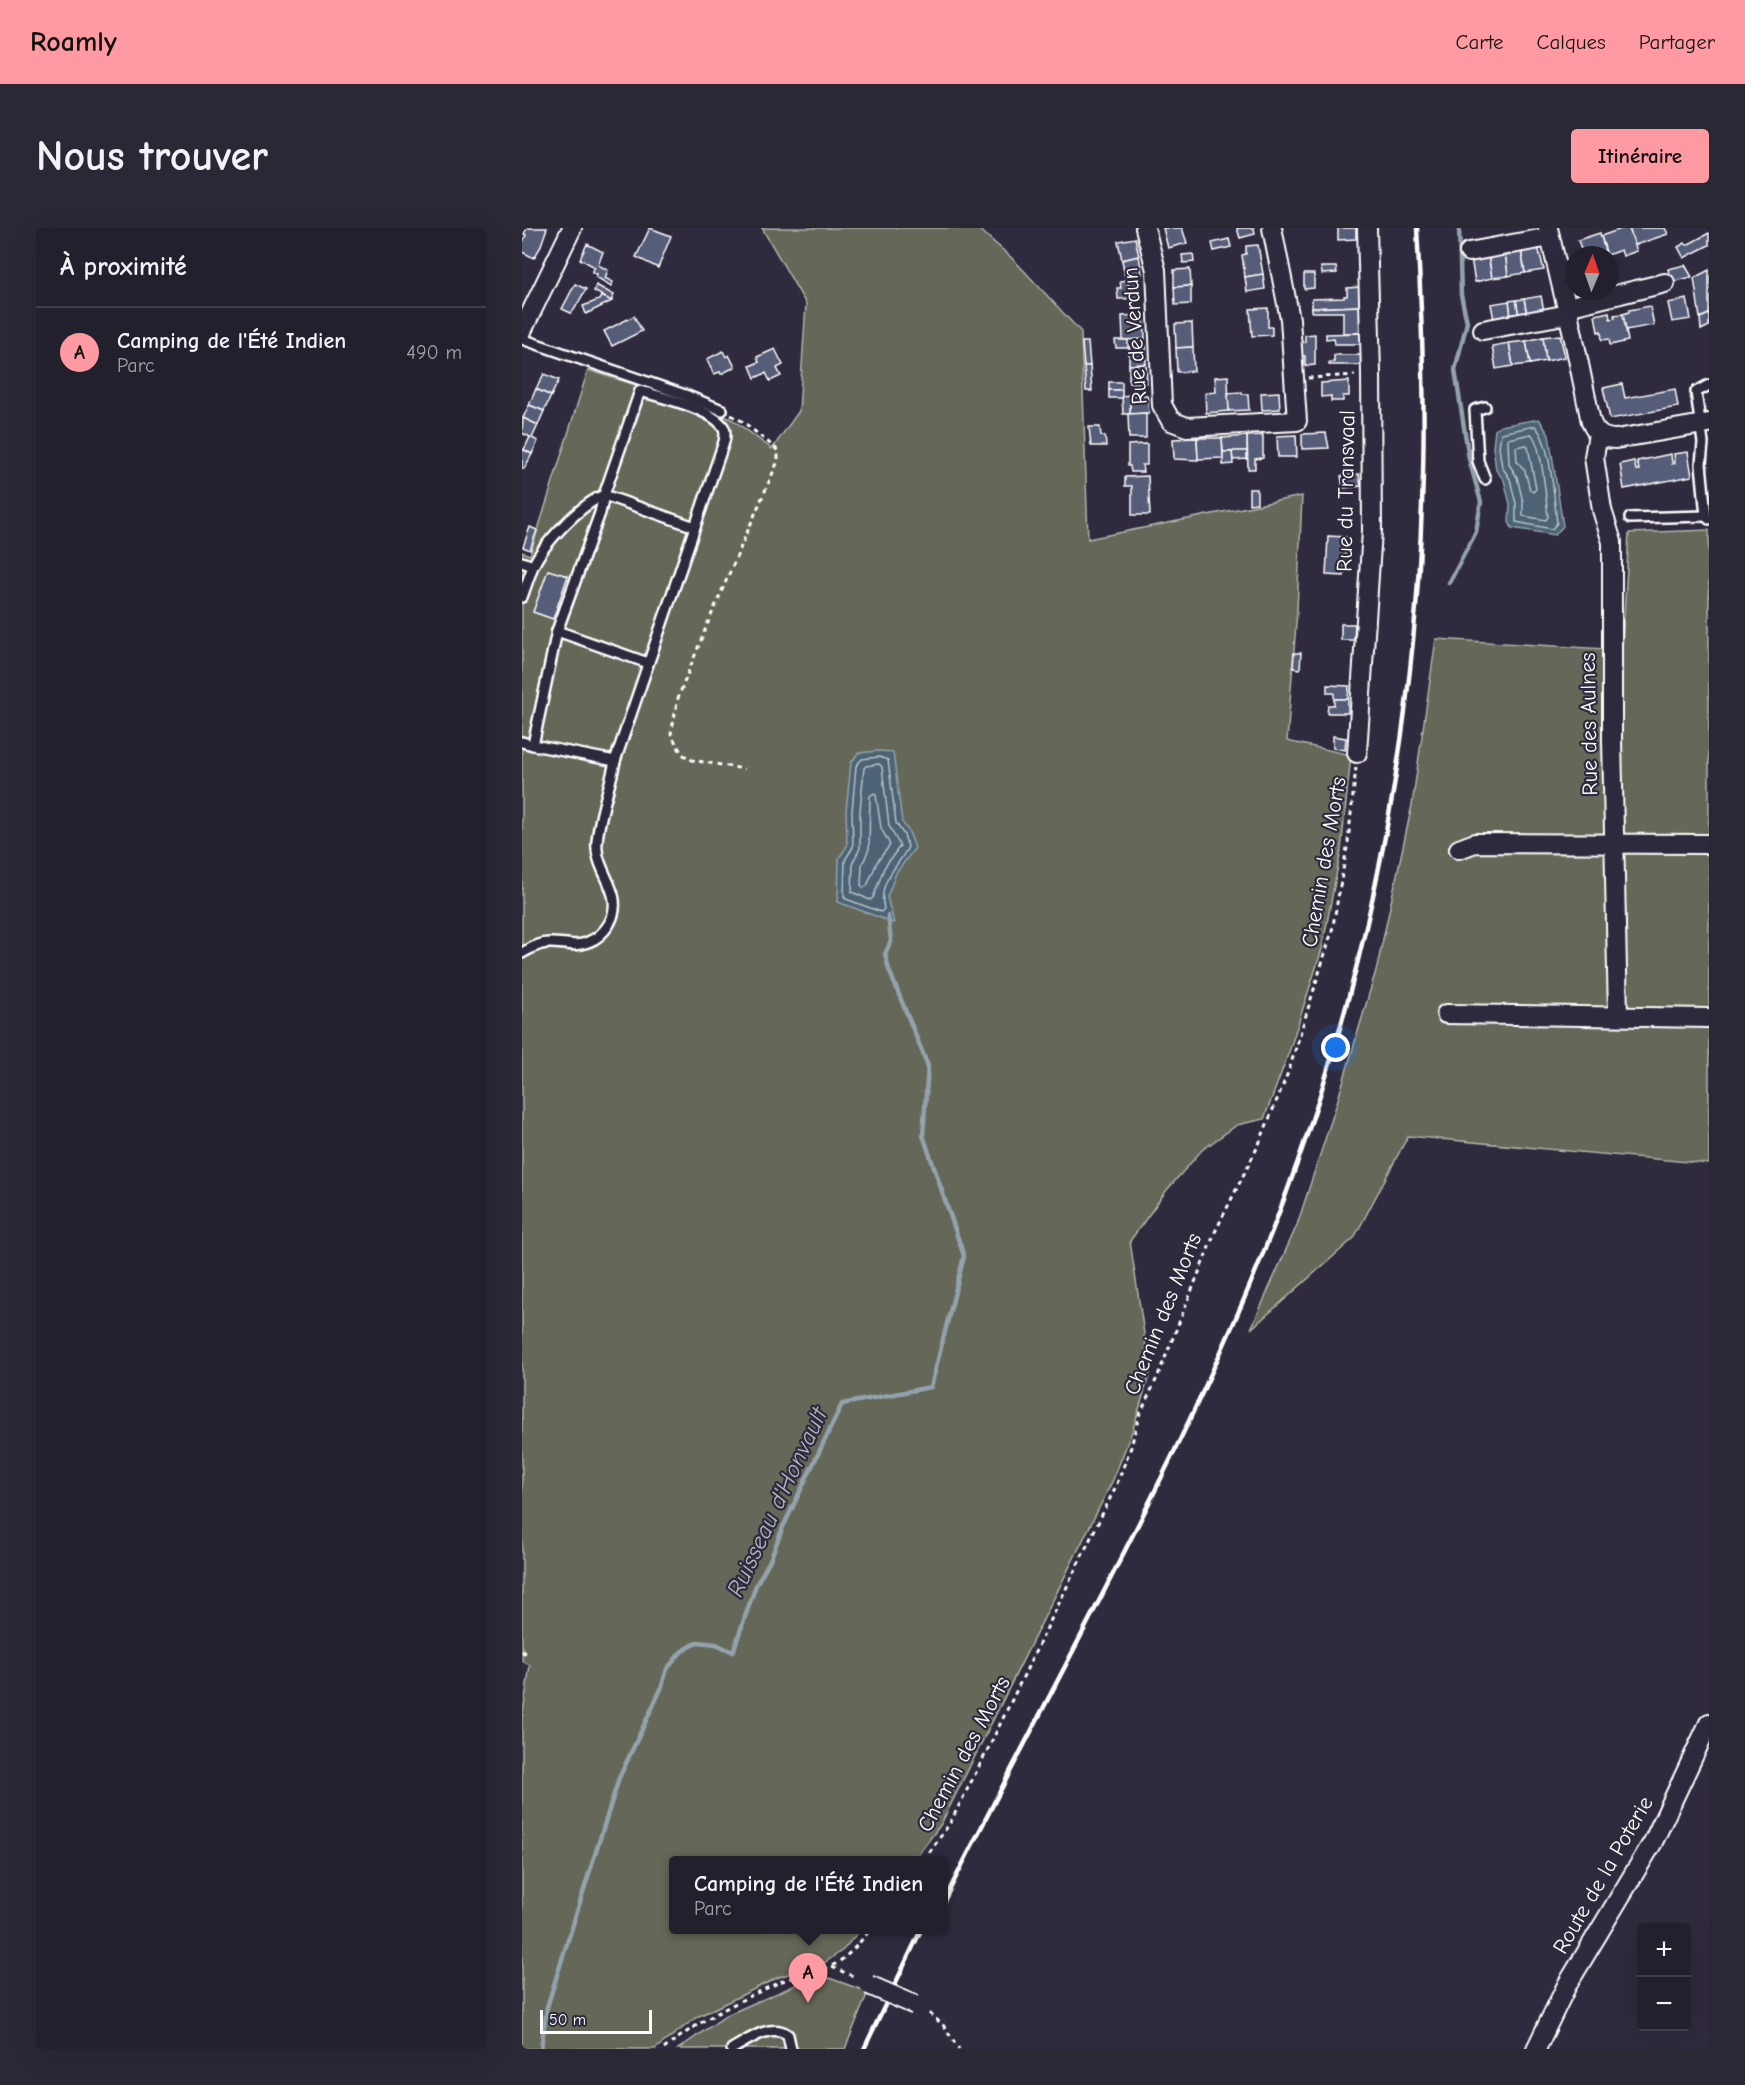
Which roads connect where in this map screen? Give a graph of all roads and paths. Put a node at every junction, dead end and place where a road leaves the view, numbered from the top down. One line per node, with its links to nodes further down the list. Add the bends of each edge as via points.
1 (572, 228): 10 (street)
2 (1145, 228): 13 (street, Rue de Verdun, via 1156,270 1161,398 1167,416 1175,424 1187,427 1297,422)
3 (1272, 228): 13 (street, via 1288,307)
4 (1367, 228): 12 (street, Rue du Transvaal)
5 (1549, 232): 6 (street); 8 (street)
6 (1469, 252)
7 (1665, 283): 8 (street)
8 (1568, 311): 9 (street); 18 (street, via 1591,422)
9 (1483, 330)
10 (522, 331)
11 (522, 339): 16 (lane)
12 (1371, 373): 13 (path); 31 (street, Rue du Transvaal, via 1372,546)
13 (1294, 379)
14 (1709, 385): 17 (lane, via 1695,392)
15 (1485, 407): 19 (lane, via 1475,410 1478,461)
16 (722, 410): 33 (path, via 770,442 778,461 682,688 671,734 682,754 692,760)
17 (1705, 424): 18 (street, via 1616,439); 22 (lane, via 1701,464)
18 (1598, 434): 34 (street, Rue des Aulnes, via 1594,457 1602,510 1612,542)
19 (1485, 479)
20 (604, 495): 23 (lane); 23 (lane, via 640,391 681,403 718,422 726,435); 25 (lane, via 572,518); 27 (lane)
21 (1630, 518): 22 (lane)
22 (1708, 518)
23 (695, 527): 28 (lane)
24 (522, 562): 25 (lane)
25 (533, 567): 26 (lane)
26 (522, 597)
27 (556, 631): 28 (lane); 30 (lane)
28 (648, 663): 32 (lane)
29 (522, 742): 30 (lane)
30 (533, 745): 32 (lane)
31 (1357, 753): 44 (path, Chemin des Morts, via 1350,833 1332,931 1280,1093 1215,1232 1139,1416 1116,1486 987,1751 950,1823)
32 (615, 761): 37 (lane, via 597,843 597,857 614,894 611,921 589,942 574,946 542,944)
33 (744, 769)
34 (1615, 844): 35 (street); 36 (street, via 1475,843); 39 (street, Rue des Aulnes)
35 (1709, 844)
36 (1459, 849)
37 (522, 953)
38 (1446, 1014): 39 (street)
39 (1618, 1016): 40 (street)
40 (1709, 1018)
41 (522, 1651): 42 (path)
42 (526, 1654)
43 (1709, 1723): 53 (street, Route de la Poterie, via 1653,1842 1567,1985)
44 (927, 1856)
45 (866, 1934): 46 (path)
46 (832, 1966): 47 (path); 49 (path, via 772,1986 693,2027)
47 (870, 1984): 48 (street, bridge)
48 (915, 2005): 52 (path, via 938,2020)
49 (664, 2049)
50 (732, 2049): 51 (lane, via 779,2030 788,2035)
51 (791, 2049)
52 (959, 2049)
53 (1536, 2049)

